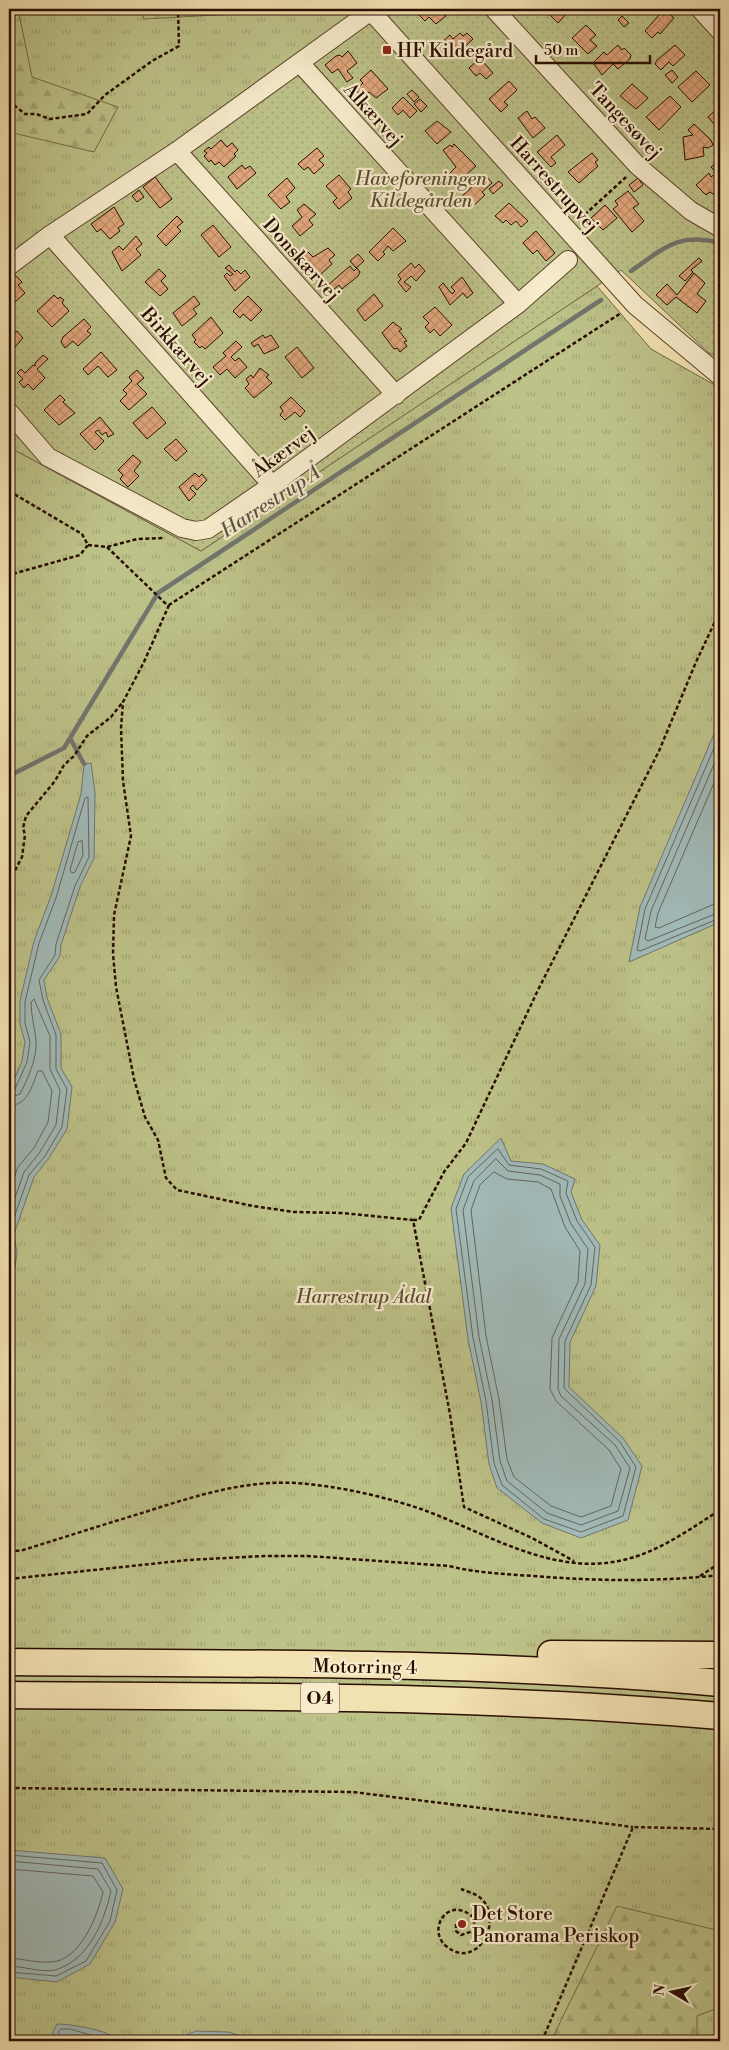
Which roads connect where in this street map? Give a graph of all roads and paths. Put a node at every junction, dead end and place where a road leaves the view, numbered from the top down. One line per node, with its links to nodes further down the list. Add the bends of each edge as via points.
1 (178, 9): 7 (path, via 179,46 152,60 105,95 86,114 50,119 25,114)
2 (494, 9): 9 (street, Tangesøvej)
3 (700, 9): 5 (street)
4 (370, 10): 6 (street); 11 (street, Harrestrupvej)
5 (720, 31)
6 (300, 63): 8 (street); 15 (street, Alkærvej)
7 (9, 102)
8 (177, 152): 12 (street); 18 (street, Donskærvej)
9 (638, 166): 10 (street, Tangesøvej, via 691,211); 11 (path)
10 (720, 226)
11 (568, 230): 16 (street, Harrestrupvej)
12 (50, 235): 14 (street); 20 (street, Birkkærvej)
13 (568, 260): 15 (street, Åkærvej)
14 (9, 266)
15 (518, 304): 18 (street, Åkærvej)
16 (635, 304): 17 (street, Harrestrupvej); 26 (path)
17 (720, 376)
18 (396, 395): 20 (street, Åkærvej)
19 (9, 412): 22 (street, Åkærvej, via 48,457)
20 (272, 486): 22 (street, Åkærvej, via 208,529)
21 (9, 490): 23 (path, via 82,534)
22 (182, 528): 24 (path, via 172,530 169,537 159,540 136,539)
23 (88, 545): 24 (path); 25 (path, via 80,555)
24 (107, 547): 26 (path)
25 (9, 575)
26 (167, 604): 28 (path)
27 (720, 611): 30 (path, via 659,751 538,990 466,1143 444,1172 421,1216)
28 (123, 702): 29 (path, via 111,717 87,736 26,816 22,857); 30 (path, via 123,781 131,836 114,915 116,987 134,1079 145,1117 158,1140 166,1178 177,1190 253,1206)
29 (9, 882)
30 (413, 1220): 33 (path, via 464,1507)
31 (720, 1510): 33 (path, via 668,1543 623,1560)
32 (9, 1552): 33 (path, via 196,1496 248,1484 296,1483 366,1494 421,1509 534,1555)
33 (574, 1561)
34 (720, 1563): 36 (path)
35 (720, 1575): 36 (path)
36 (698, 1577): 37 (path, via 589,1581 471,1572 449,1566 264,1556 188,1560)
37 (9, 1580)
38 (720, 1655): 40 (highway, via 434,1654)
39 (9, 1662): 40 (highway, Motorring 4 / O4)
40 (288, 1664): 41 (highway, Motorring 4 / O4, via 530,1670)
41 (720, 1683)
42 (9, 1695): 43 (highway, Motorring 4 / O4, via 470,1700)
43 (632, 1708): 44 (highway, Motorring 4 / O4); 45 (highway)
44 (720, 1716)
45 (720, 1733)
46 (9, 1788): 47 (path, via 353,1792)
47 (633, 1826): 48 (path); 51 (path)
48 (720, 1829)
49 (460, 1889): 50 (path, via 480,1897 490,1913 488,1934 473,1951 454,1951 440,1936 438,1927 442,1918 448,1911 457,1909 474,1918 474,1927 466,1934 456,1931)
50 (456, 1924)
51 (542, 2041)

